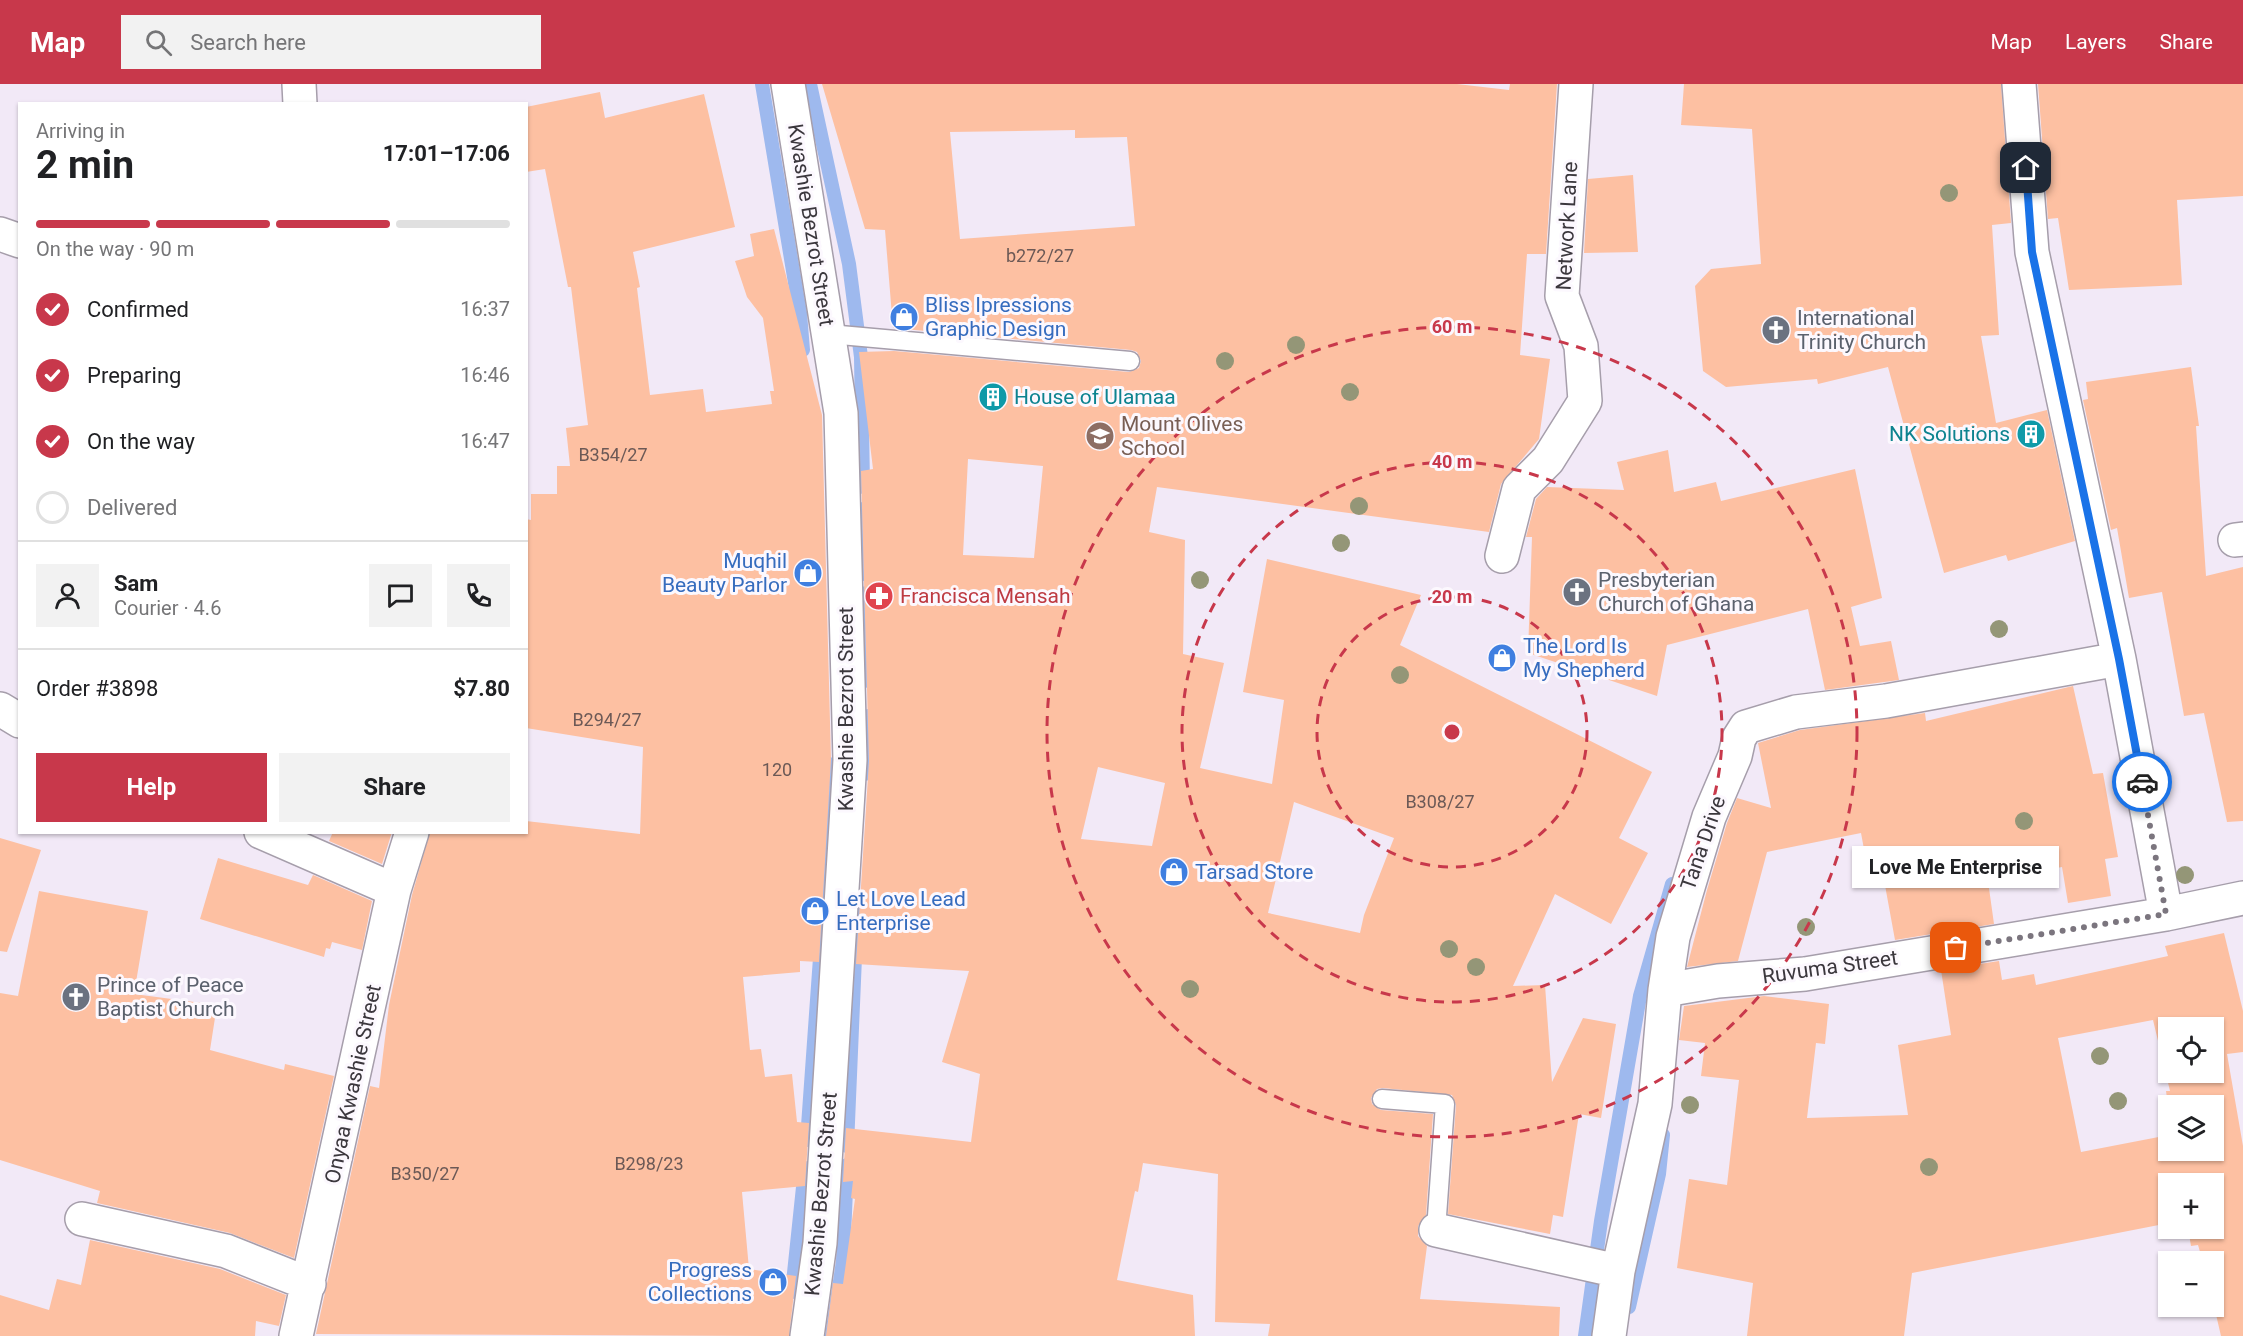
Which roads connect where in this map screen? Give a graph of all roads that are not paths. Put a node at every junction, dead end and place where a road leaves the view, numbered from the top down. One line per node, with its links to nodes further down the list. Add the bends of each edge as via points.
1 (299, 84): 5 (street)
2 (788, 84): 8 (street, Kwashie Bezrot Street)
3 (1576, 84): 10 (street, Network Lane, via 1562,296 1581,346 1585,401 1548,460 1519,489)
4 (2019, 84): 11 (street, via 2032,252)
5 (300, 102)
6 (0, 234): 7 (street)
7 (18, 240)
8 (829, 334): 9 (lane); 26 (street, Kwashie Bezrot Street, via 841,412 850,760 820,1243)
9 (1130, 361)
10 (1502, 556)
11 (2119, 659): 18 (street); 19 (street, Tana Drive, via 1886,701 1797,712 1746,727 1738,738 1735,756 1690,874 1673,937)
12 (0, 709): 13 (street)
13 (18, 720)
14 (266, 834): 16 (street)
15 (411, 834): 16 (street, Onyaa Kwashie Street)
16 (394, 890): 24 (street, Onyaa Kwashie Street)
17 (2243, 898): 18 (street, Ruvuma Street)
18 (2166, 914): 19 (street, Ruvuma Street, via 1805,974)
19 (1665, 990): 23 (street, Tana Drive, via 1655,1104)
20 (1382, 1099): 22 (lane, via 1445,1104)
21 (82, 1220): 24 (street, via 226,1251)
22 (1436, 1230): 23 (street)
23 (1618, 1271): 27 (street, Tana Drive)
24 (309, 1284): 25 (street, Onyaa Kwashie Street)
25 (296, 1336)
26 (807, 1336)
27 (1609, 1336)

